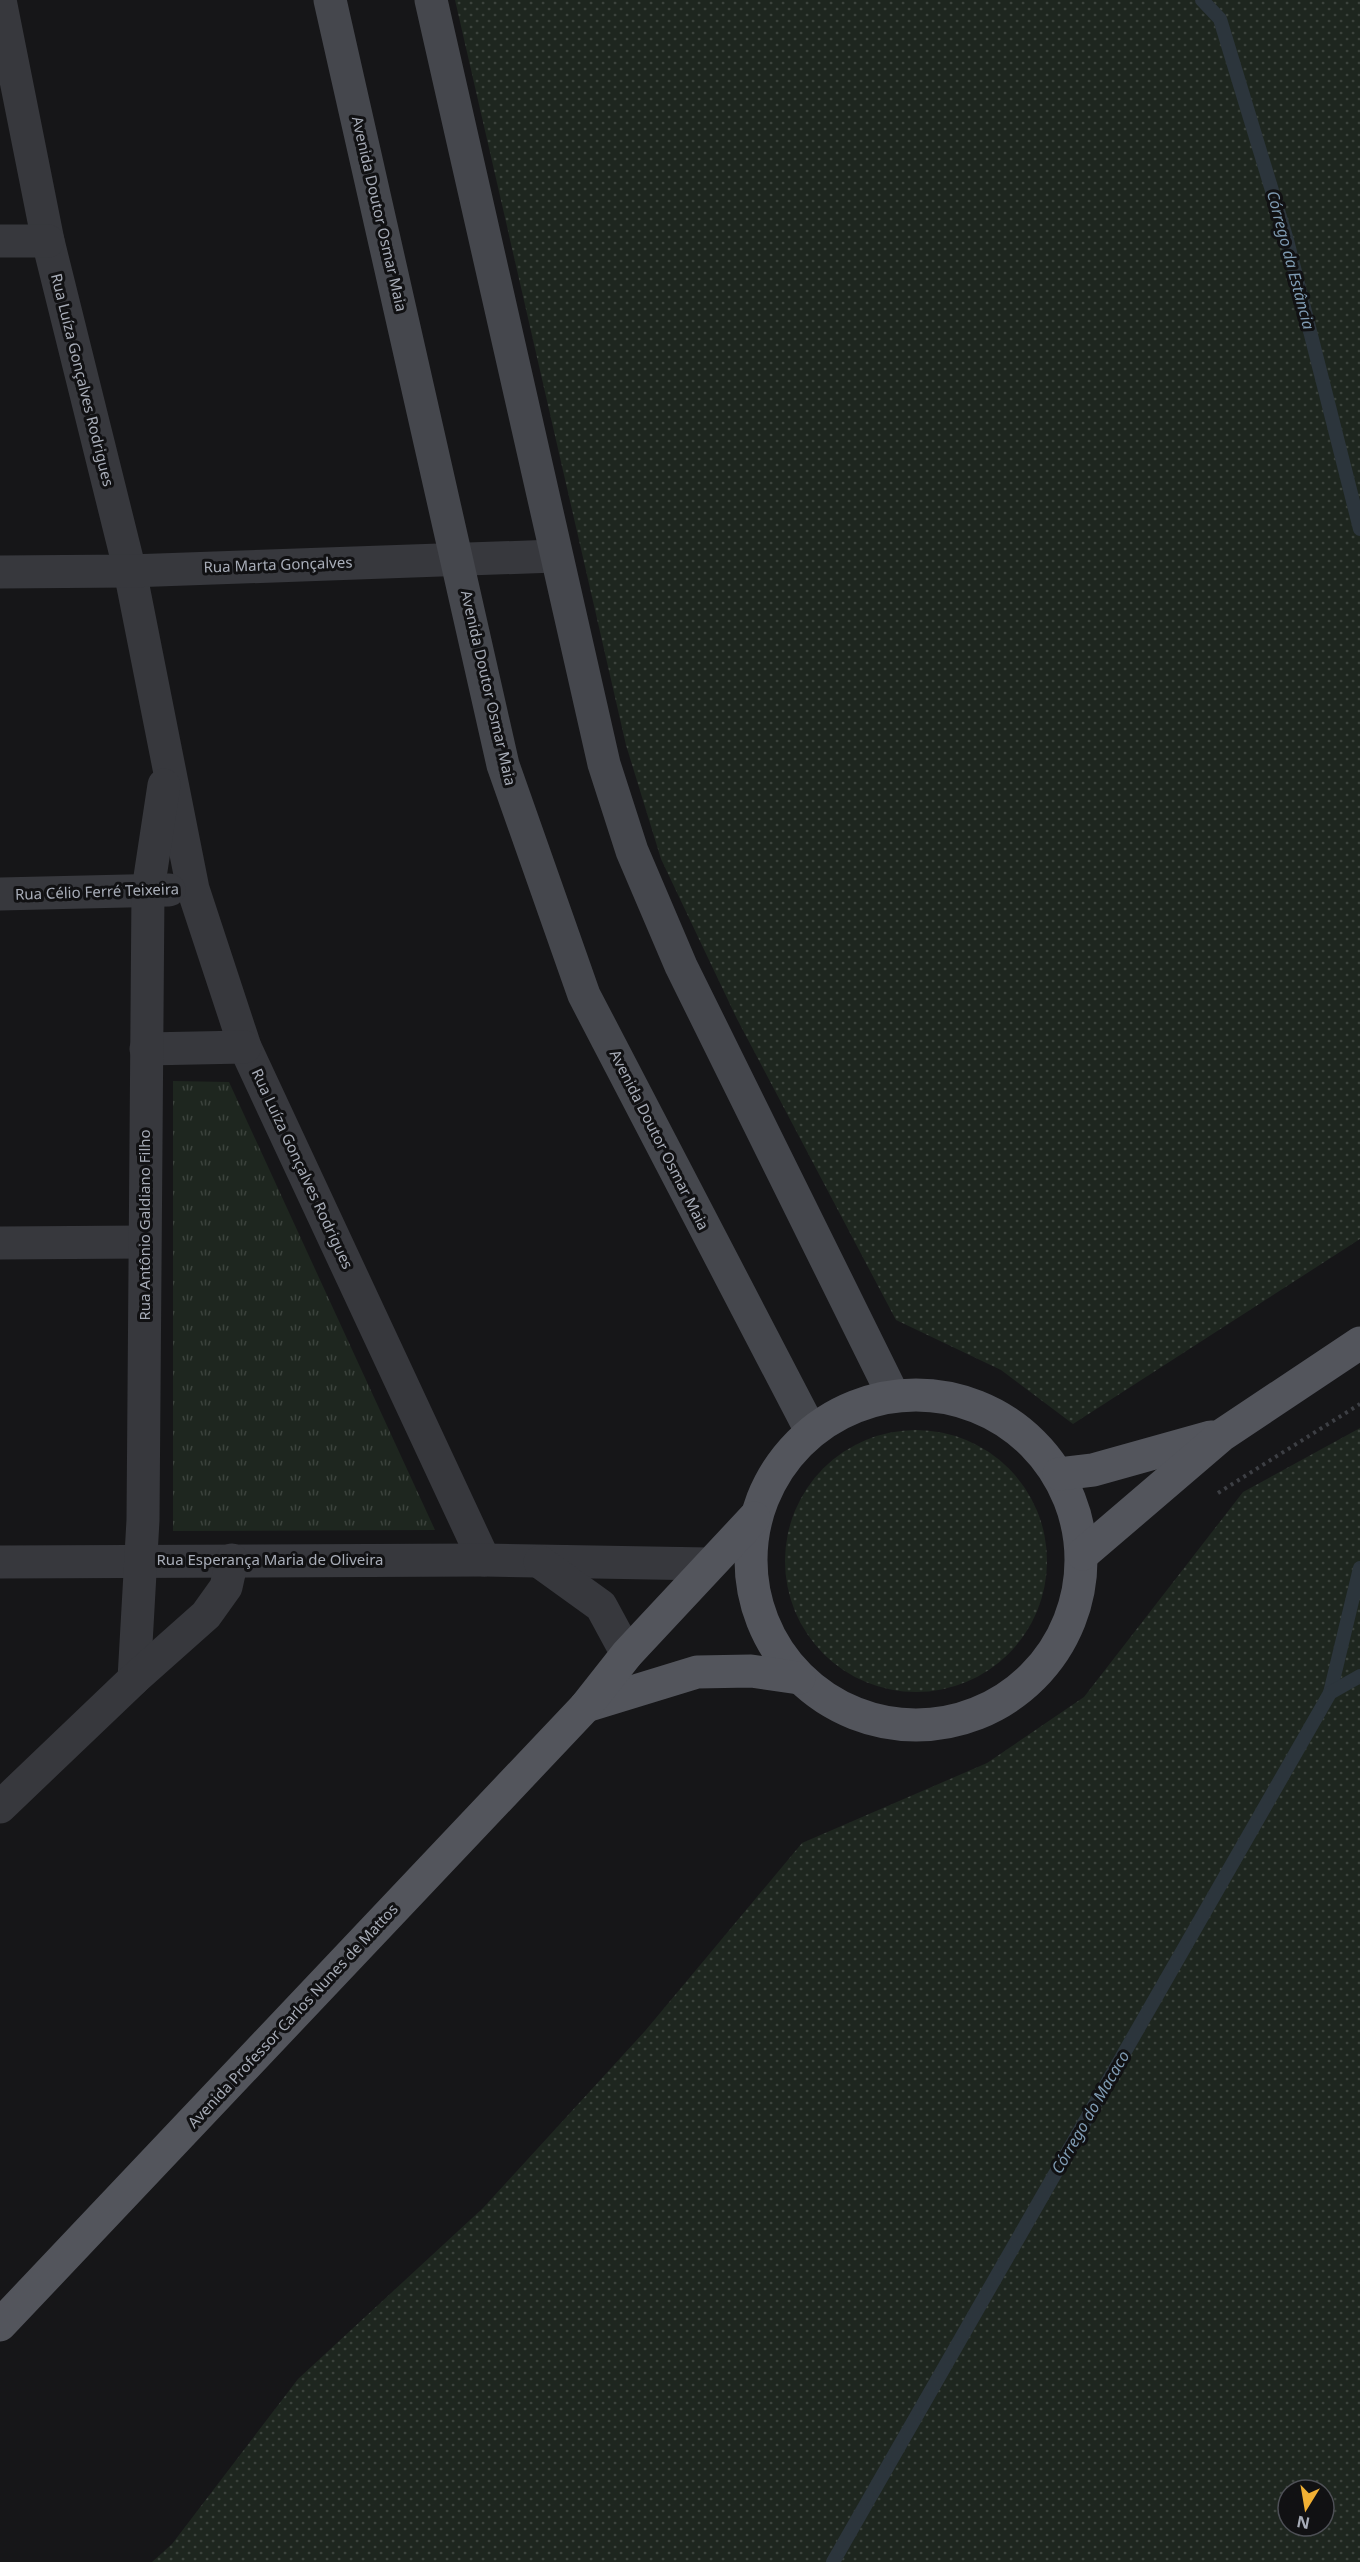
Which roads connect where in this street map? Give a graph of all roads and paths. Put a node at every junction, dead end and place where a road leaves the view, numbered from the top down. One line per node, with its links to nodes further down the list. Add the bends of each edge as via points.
1 (0, 0): 5 (street, Rua Luíza Gonçalves Rodrigues)
2 (330, 0): 7 (street, Avenida Doutor Osmar Maia)
3 (431, 0): 6 (street)
4 (0, 241): 5 (street)
5 (48, 242): 8 (street, Rua Luíza Gonçalves Rodrigues)
6 (555, 556): 7 (street, Rua Marta Gonçalves); 19 (street, via 604,764 632,850 681,966)
7 (458, 558): 8 (street, Rua Marta Gonçalves); 20 (street, Avenida Doutor Osmar Maia, via 503,765 585,995)
8 (130, 571): 9 (street, Rua Marta Gonçalves); 10 (street, Rua Luíza Gonçalves Rodrigues)
9 (0, 572)
10 (168, 760): 11 (street, Rua Luíza Gonçalves Rodrigues); 12 (street, Rua Luíza Gonçalves Rodrigues)
11 (193, 889): 12 (street, Rua Célio Ferré Teixeira); 14 (street, Rua Luíza Gonçalves Rodrigues)
12 (148, 890): 13 (street, Rua Célio Ferré Teixeira); 15 (street, Rua Antônio Galdiano Filho)
13 (0, 894)
14 (245, 1047): 15 (street); 27 (street, Rua Luíza Gonçalves Rodrigues)
15 (146, 1049): 16 (street, Rua Antônio Galdiano Filho)
16 (144, 1242): 17 (street); 25 (street, Rua Antônio Galdiano Filho)
17 (0, 1243)
18 (1360, 1343): 21 (main road)
19 (893, 1395): 20 (main road, via 850,1407); 22 (main road, via 957,1399 1015,1426)
20 (811, 1431): 23 (main road, via 775,1470)
21 (1221, 1434): 22 (main road, via 1093,1470); 24 (main road)
22 (1059, 1474): 24 (main road, via 1076,1513)
23 (754, 1518): 30 (main road, Avenida Professor Carlos Nunes de Mattos); 32 (main road, via 749,1576 765,1631)
24 (1083, 1554): 32 (main road, via 1075,1610 1050,1660 1008,1698 957,1721 900,1726 846,1711)
25 (140, 1560): 26 (street, Rua Esperança Maria de Oliveira); 28 (street, Rua Esperança Maria de Oliveira); 33 (street, Rua Antônio Galdiano Filho)
26 (232, 1560): 27 (street, Rua Esperança Maria de Oliveira); 33 (street, via 226,1587 206,1615)
27 (484, 1560): 29 (street, Rua Esperança Maria de Oliveira)
28 (0, 1562)
29 (540, 1562): 30 (street, Rua Esperança Maria de Oliveira); 31 (street, via 601,1606)
30 (709, 1564): 31 (main road, Avenida Professor Carlos Nunes de Mattos)
31 (627, 1654): 34 (main road, Avenida Professor Carlos Nunes de Mattos)
32 (799, 1678): 34 (main road, Avenida Professor Carlos Nunes de Mattos, via 751,1671 697,1672)
33 (134, 1679): 35 (street)
34 (586, 1707): 36 (main road, Avenida Professor Carlos Nunes de Mattos)
35 (0, 1807)
36 (0, 2325)

